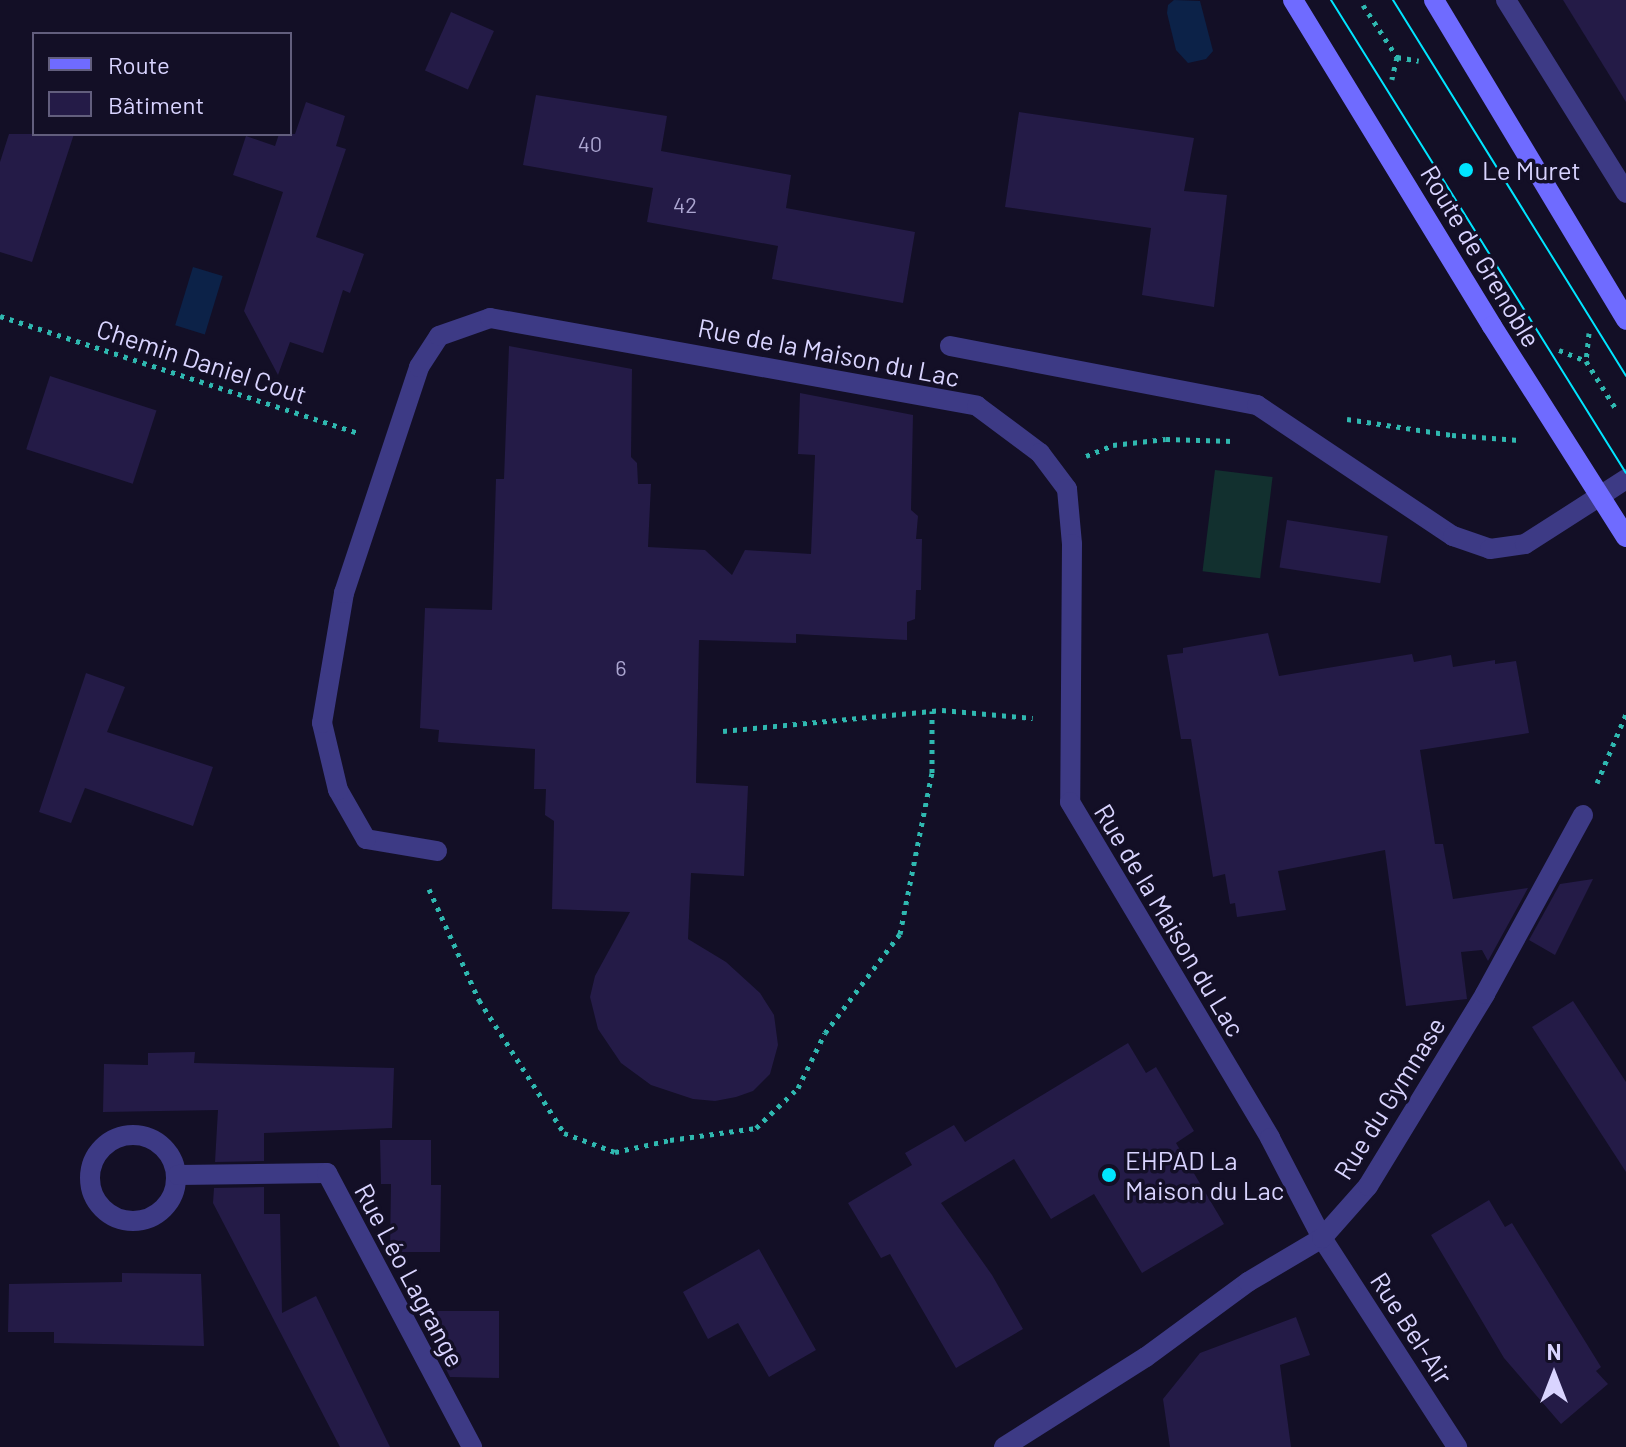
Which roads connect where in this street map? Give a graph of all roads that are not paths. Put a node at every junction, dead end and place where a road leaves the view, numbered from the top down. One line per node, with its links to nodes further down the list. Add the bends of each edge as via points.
1 (1293, 0): 8 (main road, Route de Grenoble)
2 (1434, 0): 5 (main road)
3 (1506, 0): 4 (street)
4 (1626, 193)
5 (1626, 320)
6 (950, 346): 8 (street, via 1257,405 1453,536 1490,549 1525,544)
7 (1626, 479): 8 (street)
8 (1600, 496): 9 (main road, Route de Grenoble)
9 (1626, 537)
10 (1583, 815): 13 (street, Rue du Gymnase, via 1485,994 1368,1186)
11 (437, 851): 13 (street, Rue de la Maison du Lac, via 366,839 338,790 322,723 344,593 419,367 439,336 490,318 977,406 1040,453 1067,489 1072,544 1070,802 1270,1138)
12 (178, 1175): 12 (street, via 172,1199 154,1218 130,1222 106,1213 92,1193 90,1168 103,1147 125,1134 150,1136 169,1152); 14 (street, Rue Léo Lagrange, via 327,1173)
13 (1322, 1238): 15 (street, Rue du Gymnase); 16 (street, Rue Bel-Air)
14 (472, 1447)
15 (1004, 1447)
16 (1457, 1447)

